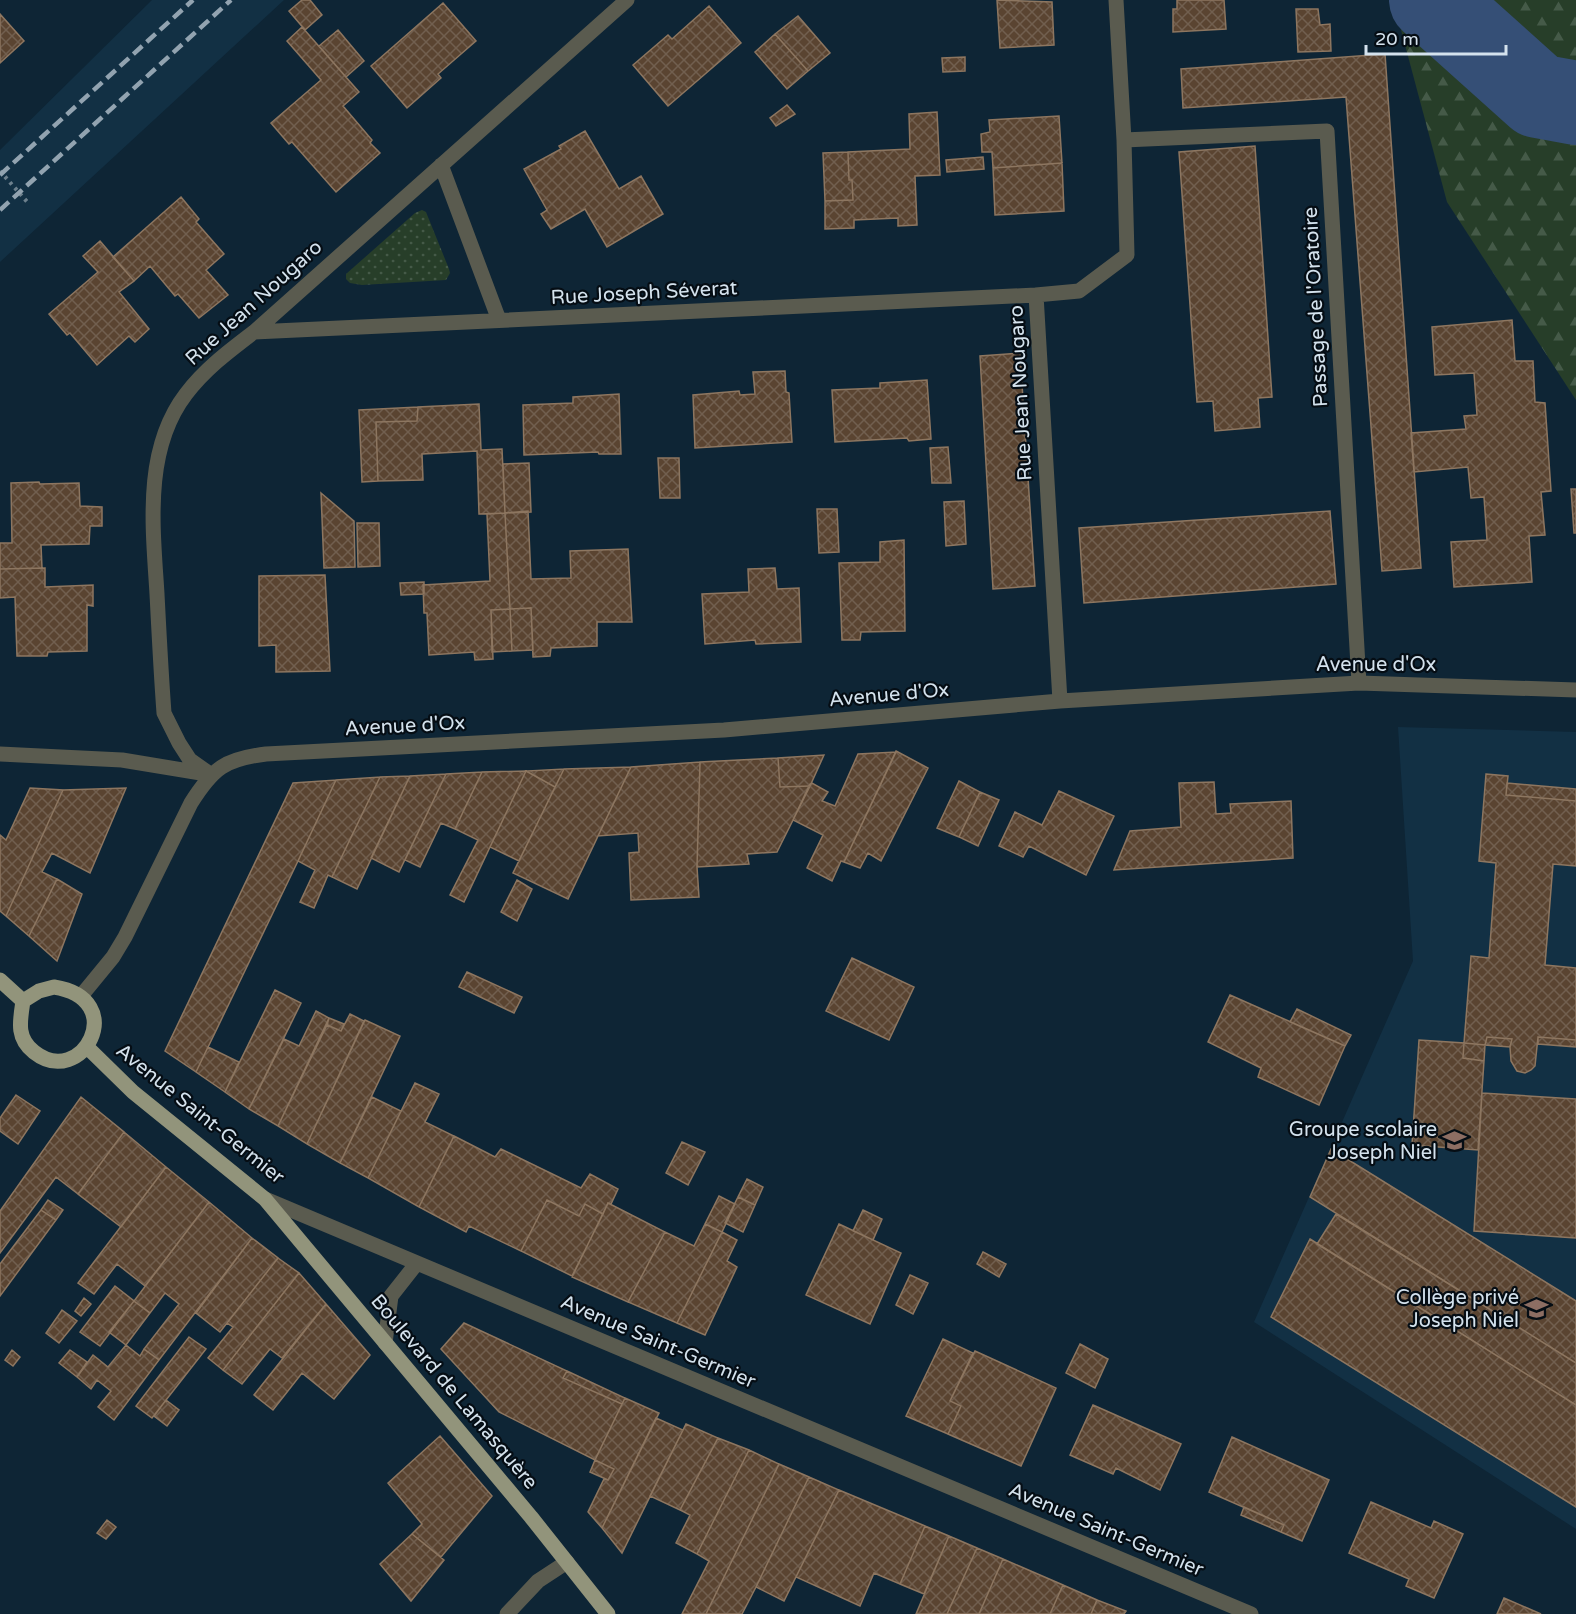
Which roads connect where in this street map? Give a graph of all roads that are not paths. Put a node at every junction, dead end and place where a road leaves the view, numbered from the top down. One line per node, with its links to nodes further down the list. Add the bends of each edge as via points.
1 (627, 0): 4 (street, Rue Jean Nougaro)
2 (1116, 0): 3 (street, Rue Jean Nougaro)
3 (1124, 140): 5 (street, Rue Jean Nougaro, via 1126,255 1079,291); 8 (street, Passage de l'Oratoire, via 1327,131)
4 (441, 165): 6 (street); 7 (street, Rue Jean Nougaro)
5 (1036, 295): 6 (street, Rue Joseph Séverat); 10 (street, Rue Jean Nougaro)
6 (499, 320): 7 (street, Rue Joseph Séverat)
7 (254, 332): 12 (street, Rue Jean Nougaro, via 214,362 185,395 166,430 157,463 152,509 164,713 190,760)
8 (1359, 683): 9 (street, Avenue d'Ox); 10 (street, Avenue d'Ox)
9 (1576, 690)
10 (1060, 701): 12 (street, Avenue d'Ox, via 724,730 266,754 240,757)
11 (0, 754): 12 (street, via 122,760)
12 (210, 774): 14 (street, via 190,803 125,937)
13 (0, 980): 15 (main road)
14 (81, 996): 15 (main road, via 54,987); 16 (main road, via 94,1020)
15 (23, 1001): 16 (main road, via 19,1030 25,1044 43,1059 67,1060)
16 (87, 1047): 17 (main road, Avenue Saint-Germier, via 133,1092)
17 (265, 1199): 18 (street, Avenue Saint-Germier); 19 (main road, Boulevard de Lamasquère)
18 (417, 1263): 19 (street, via 391,1296); 23 (street, Avenue Saint-Germier)
19 (385, 1343): 20 (main road, Boulevard de Lamasquère)
20 (567, 1562): 21 (street, via 538,1581); 22 (main road, Boulevard de Lamasquère)
21 (507, 1614)
22 (608, 1614)
23 (1251, 1614)

